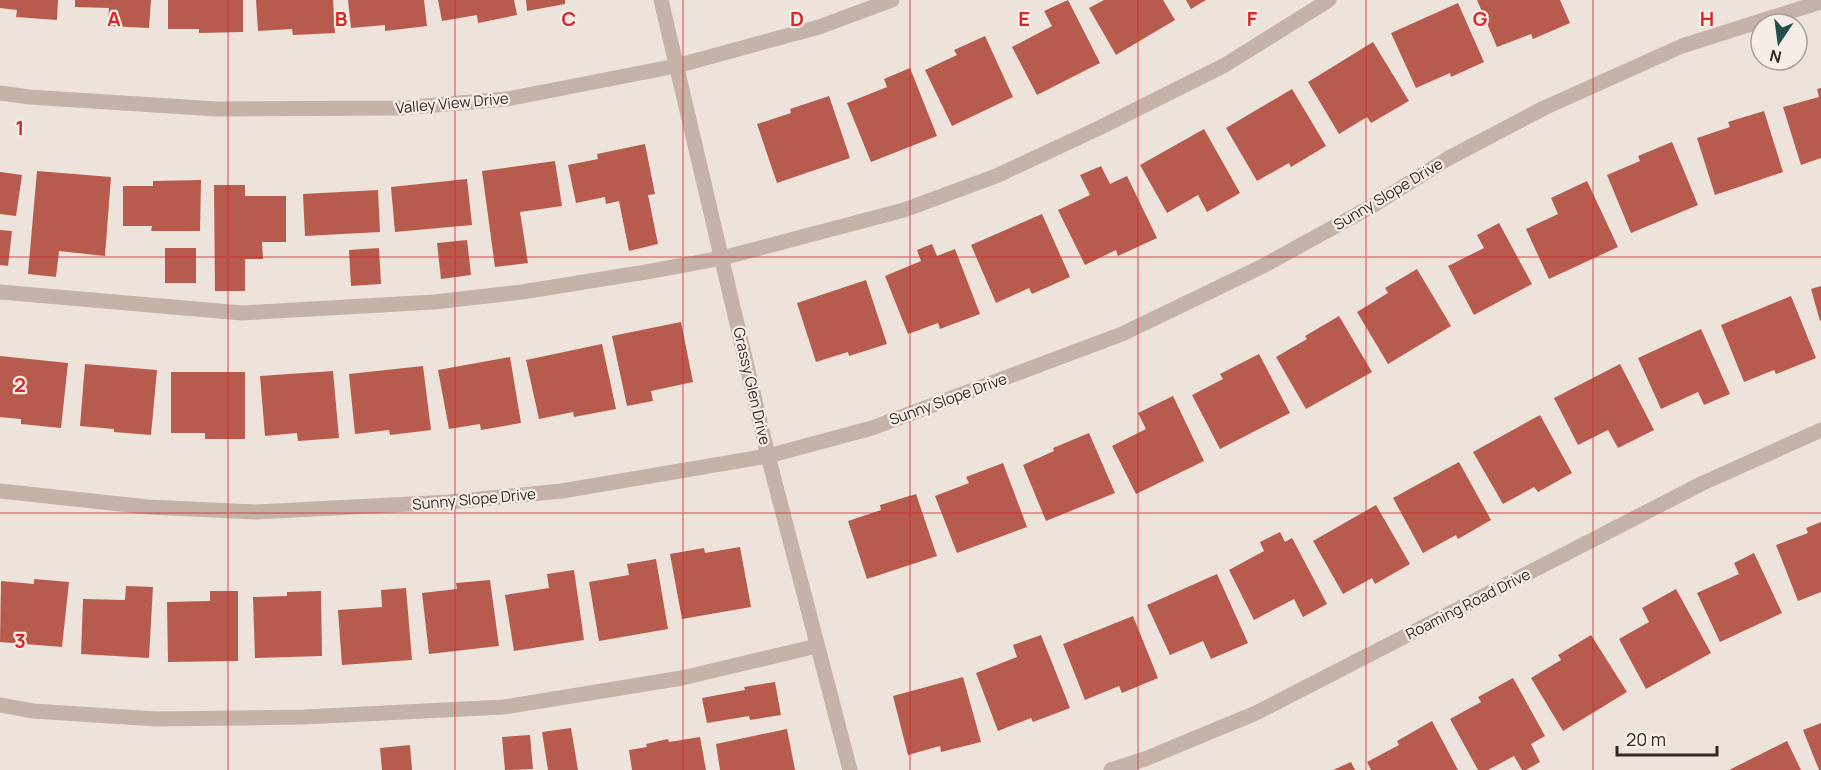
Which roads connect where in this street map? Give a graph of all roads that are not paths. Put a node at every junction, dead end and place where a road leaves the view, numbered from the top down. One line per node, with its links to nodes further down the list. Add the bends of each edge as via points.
1 (660, 0): 5 (street, Grassy Glen Drive)
2 (892, 0): 5 (street, Valley View Drive, via 819,27)
3 (1329, 0): 7 (street, via 1225,65 996,176 904,210)
4 (1821, 2): 10 (street, Sunny Slope Drive, via 1682,46 1544,108 1447,159 1374,205 1263,266 1122,334 872,428)
5 (676, 66): 6 (street, Valley View Drive, via 507,99 400,108 216,109); 7 (street, Grassy Glen Drive)
6 (0, 93)
7 (722, 258): 8 (street, via 522,292 332,309 242,313); 10 (street, Grassy Glen Drive)
8 (0, 292)
9 (1821, 430): 15 (street, Roaming Road Drive, via 1703,483 1256,713)
10 (768, 456): 11 (street, Sunny Slope Drive, via 562,490 449,502 268,512 148,507); 12 (street, Grassy Glen Drive)
11 (0, 491)
12 (818, 646): 13 (street, via 682,678 504,706 304,717 156,719 33,711); 14 (street, Grassy Glen Drive)
13 (0, 705)
14 (850, 770)
15 (1111, 770)

